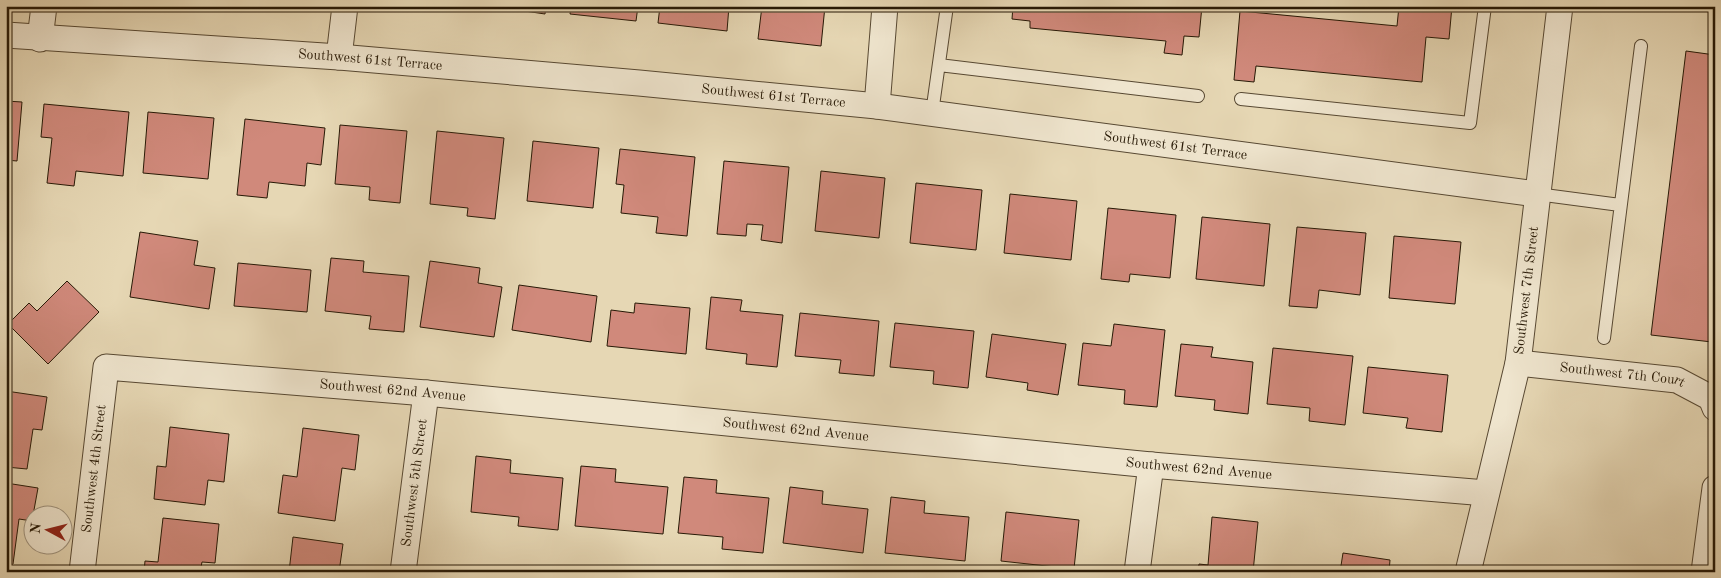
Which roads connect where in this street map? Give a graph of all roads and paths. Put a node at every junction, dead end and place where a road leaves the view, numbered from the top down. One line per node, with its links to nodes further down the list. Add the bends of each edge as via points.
1 (44, 6): 8 (street)
2 (345, 6): 10 (street)
3 (885, 6): 14 (street)
4 (947, 6): 11 (lane)
5 (1485, 6): 13 (lane, via 1470,123)
6 (1560, 6): 16 (street, Southwest 7th Street)
7 (6, 35): 8 (street, Southwest 61st Terrace)
8 (40, 39): 10 (street, Southwest 61st Terrace)
9 (1641, 46): 17 (lane)
10 (339, 58): 14 (street, Southwest 61st Terrace)
11 (940, 65): 12 (lane); 15 (lane)
12 (1198, 96)
13 (1241, 99)
14 (877, 106): 15 (street, Southwest 61st Terrace)
15 (932, 113): 16 (street, Southwest 61st Terrace)
16 (1537, 194): 17 (lane); 19 (street, Southwest 7th Street)
17 (1620, 205): 18 (lane)
18 (1604, 338)
19 (1518, 363): 22 (street, Southwest 7th Court, via 1677,380 1711,398); 25 (street, Southwest 7th Street)
20 (106, 367): 21 (street, Southwest 62nd Avenue); 26 (street, Southwest 4th Street)
21 (426, 393): 23 (street, Southwest 62nd Avenue); 27 (street, Southwest 5th Street)
22 (1715, 408)
23 (1151, 465): 25 (street, Southwest 62nd Avenue); 28 (street)
24 (1715, 488): 30 (street)
25 (1486, 493): 29 (street, Southwest 7th Street)
26 (82, 572)
27 (403, 572)
28 (1137, 572)
29 (1468, 572)
30 (1704, 572)

